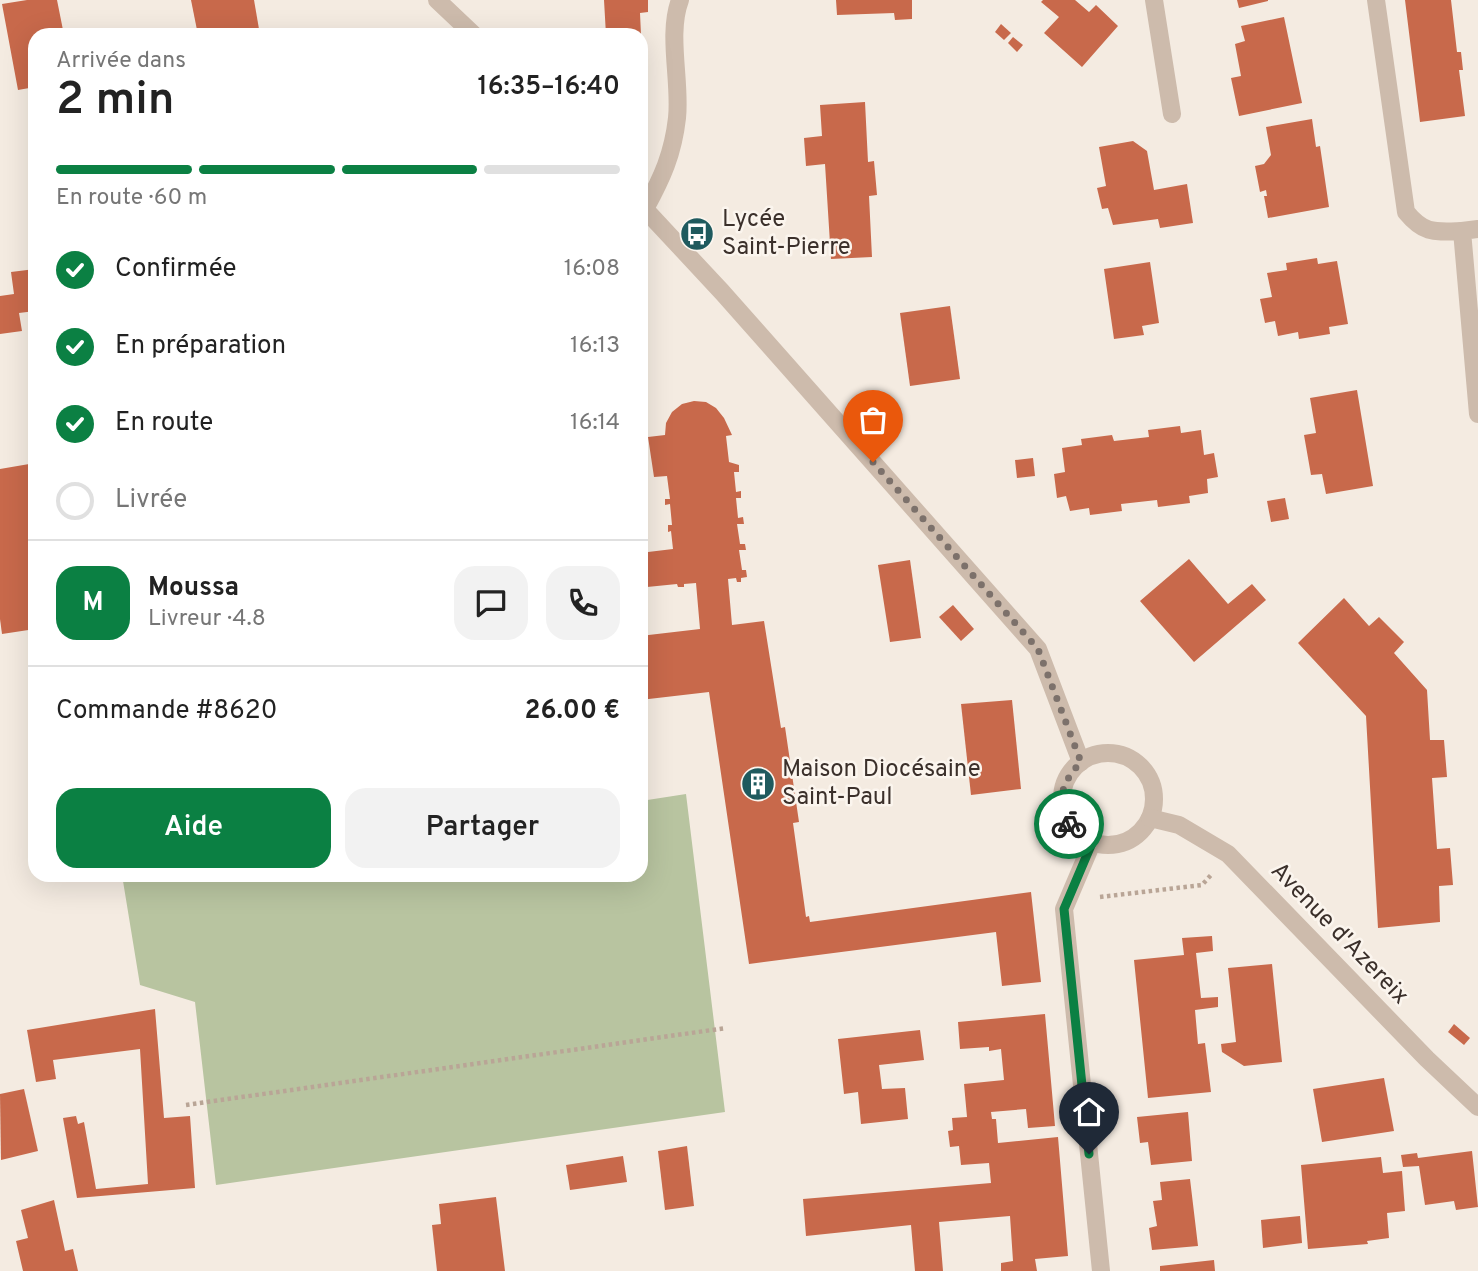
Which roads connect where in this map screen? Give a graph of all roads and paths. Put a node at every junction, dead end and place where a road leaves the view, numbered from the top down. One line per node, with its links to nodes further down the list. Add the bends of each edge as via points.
1 (437, 0): 5 (street)
2 (680, 0): 7 (street, via 676,19 677,118 667,168)
3 (1154, 0): 6 (street)
4 (1376, 0): 9 (street, via 1406,212 1417,226 1437,232)
5 (467, 28)
6 (1172, 114)
7 (648, 199)
8 (648, 212): 11 (street, via 1038,649)
9 (1470, 230): 10 (street)
10 (1478, 414)
11 (1081, 762): 12 (street, via 1106,753 1135,761 1152,784 1155,798); 13 (street, via 1069,773 1061,802 1074,831)
12 (1150, 818): 13 (street, via 1145,828 1125,842 1110,846); 14 (street, Avenue d'Azereix, via 1178,825)
13 (1092, 843): 15 (street)
14 (1228, 854): 15 (path, via 1202,885 1104,898); 18 (street, Avenue d'Azereix)
15 (1072, 890): 19 (street, via 1064,909)
16 (726, 1027): 17 (path)
17 (186, 1105)
18 (1478, 1107)
19 (1101, 1271)

